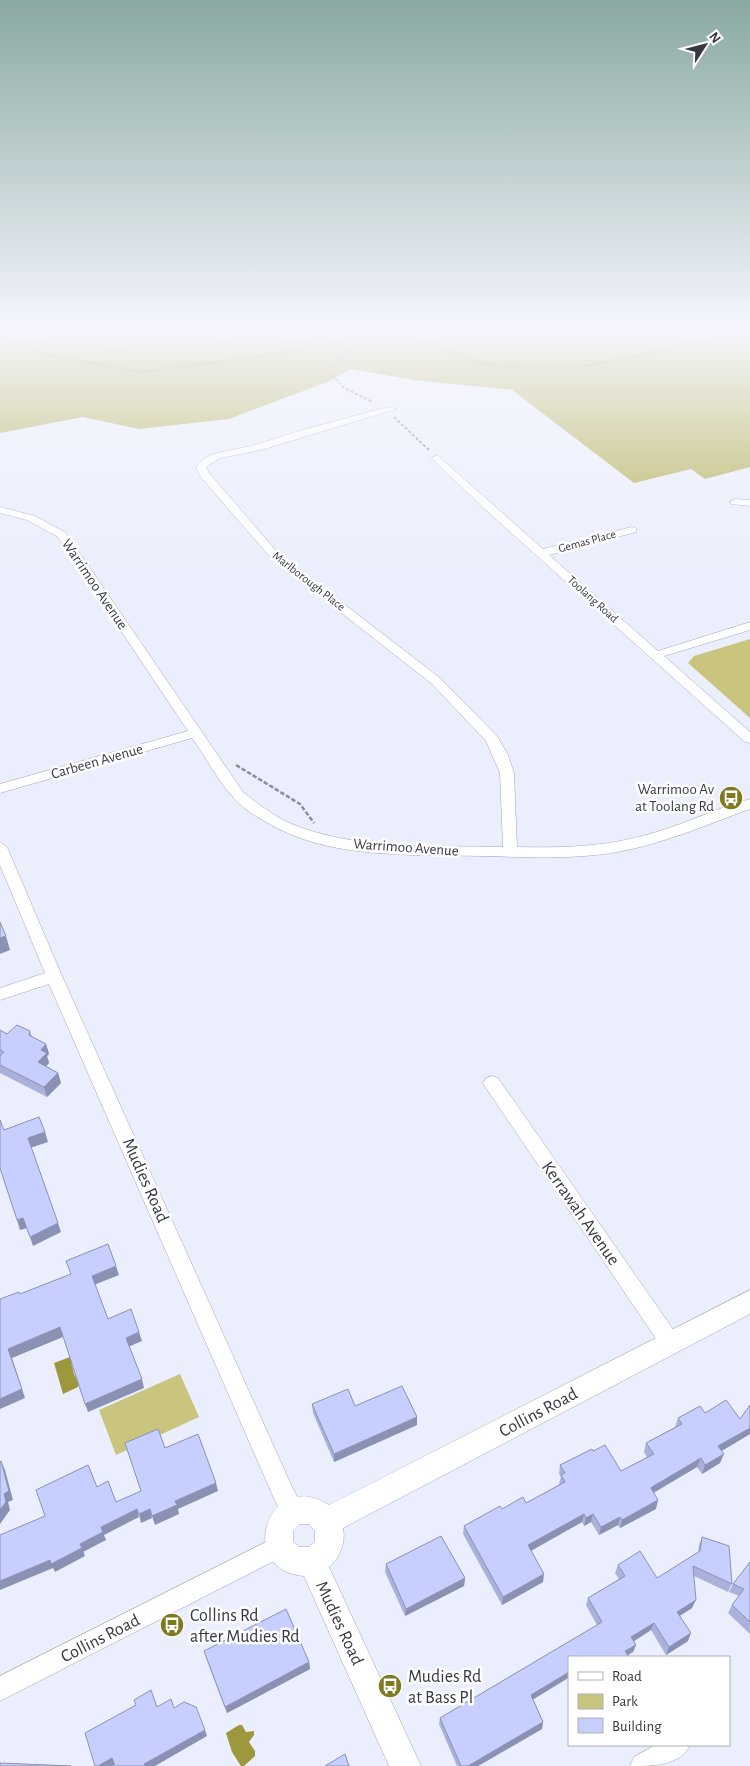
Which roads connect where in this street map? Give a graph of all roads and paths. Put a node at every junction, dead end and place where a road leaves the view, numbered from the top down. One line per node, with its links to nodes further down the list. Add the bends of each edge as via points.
1 (371, 414): 18 (street, Marlborough Place, via 257,448 217,456 201,467 274,555 436,681 492,739 507,772)
2 (391, 414): 3 (path)
3 (437, 458): 8 (street, Toolang Road)
4 (735, 502): 5 (street)
5 (750, 503)
6 (0, 510): 11 (street, Warrimoo Avenue, via 30,518 62,535)
7 (632, 530): 8 (street, Gemas Place)
8 (542, 553): 10 (street, Toolang Road)
9 (750, 626): 10 (street)
10 (656, 655): 12 (street, Toolang Road)
11 (194, 733): 13 (street, Warrimoo Avenue); 14 (street, Carbeen Avenue)
12 (750, 739)
13 (210, 755): 16 (path, via 219,752 300,804); 18 (street, Warrimoo Avenue, via 238,795 263,814 301,831 371,848)
14 (0, 789)
15 (750, 804): 18 (street, Warrimoo Avenue, via 617,847 557,853)
16 (316, 826)
17 (0, 847): 19 (street, Mudies Road)
18 (510, 852)
19 (54, 976): 20 (street); 24 (street, Mudies Road)
20 (0, 994)
21 (492, 1084): 23 (street, Kerrawah Avenue)
22 (750, 1302): 23 (street, Collins Road)
23 (670, 1342): 25 (street, Collins Road)
24 (294, 1512): 25 (street, via 311,1510); 26 (street, via 281,1524 278,1533)
25 (326, 1522): 27 (street, via 328,1543 325,1551)
26 (280, 1546): 27 (street, via 288,1558); 28 (street, Collins Road)
27 (312, 1561): 30 (street, Mudies Road)
28 (0, 1689)
29 (676, 1746): 31 (street)
30 (405, 1766)
31 (643, 1766)

